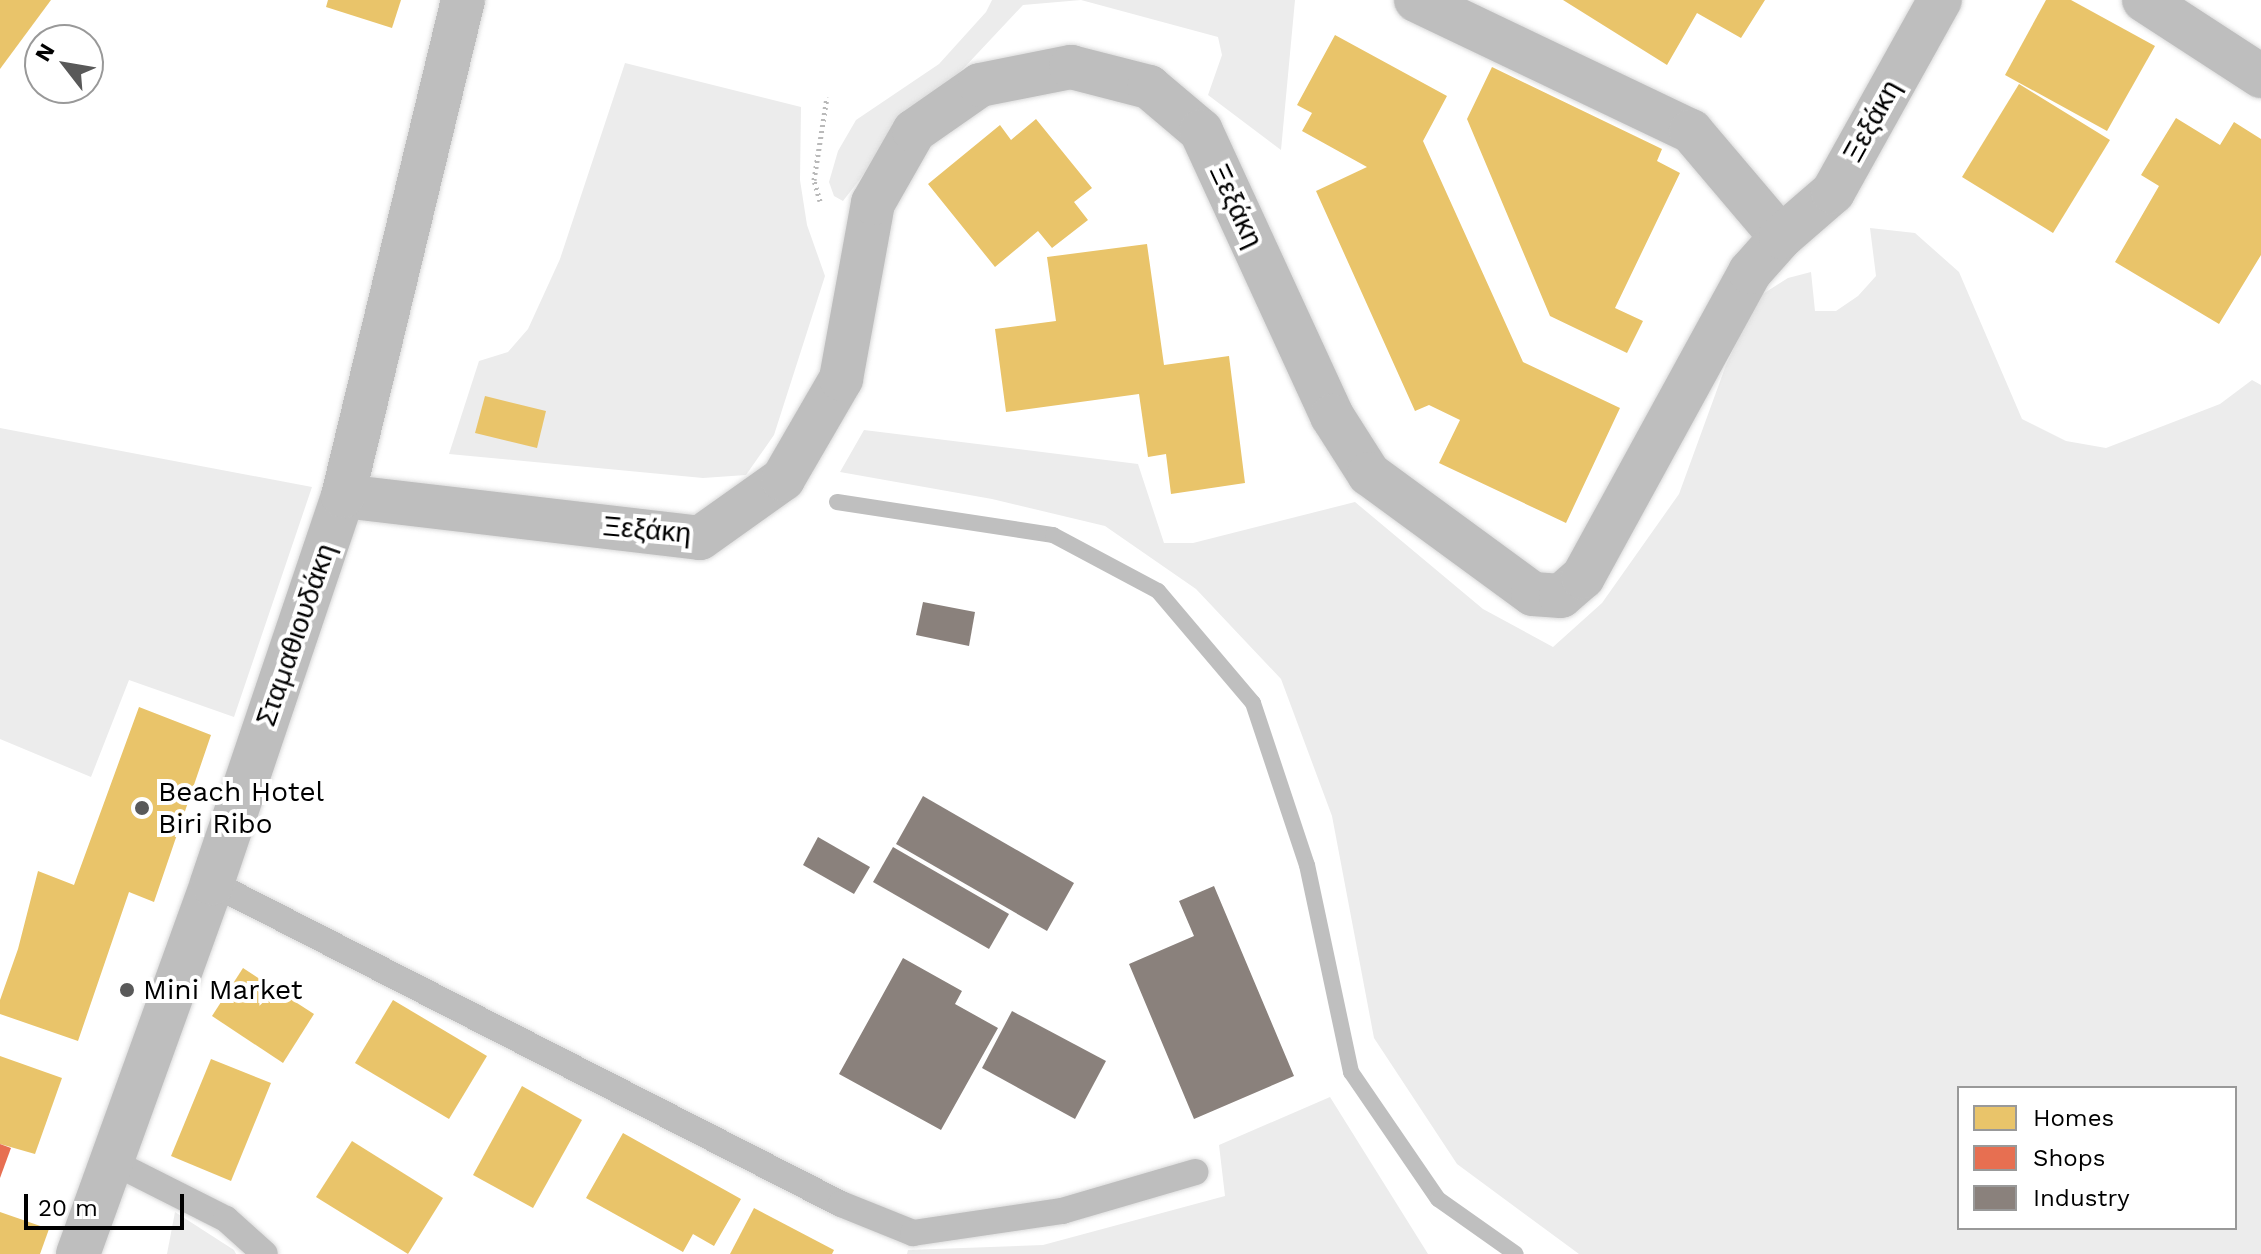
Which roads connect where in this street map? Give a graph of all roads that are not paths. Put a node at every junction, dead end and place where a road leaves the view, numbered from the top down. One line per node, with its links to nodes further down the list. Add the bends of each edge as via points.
1 (463, 0): 7 (street, Σταμαθιουδάκη)
2 (1416, 0): 6 (street, via 1691,131)
3 (1940, 0): 6 (street, Ξεξάκη, via 1833,192)
4 (2144, 0): 5 (street)
5 (2261, 76)
6 (1781, 237): 7 (street, Ξεξάκη, via 1750,272 1583,577 1561,596 1533,594 1369,474 1332,416 1201,131 1149,87 1071,67 980,85 914,131 873,203 841,379 783,479 700,538)
7 (343, 496): 8 (street, Σταμαθιουδάκη)
8 (212, 883): 9 (street, Σταμαθιουδάκη); 10 (lane, via 841,1204 913,1233 1062,1211)
9 (111, 1161): 11 (street, Σταμαθιουδάκη); 12 (lane, via 226,1219)
10 (1195, 1172)
11 (78, 1254)
12 (265, 1254)

